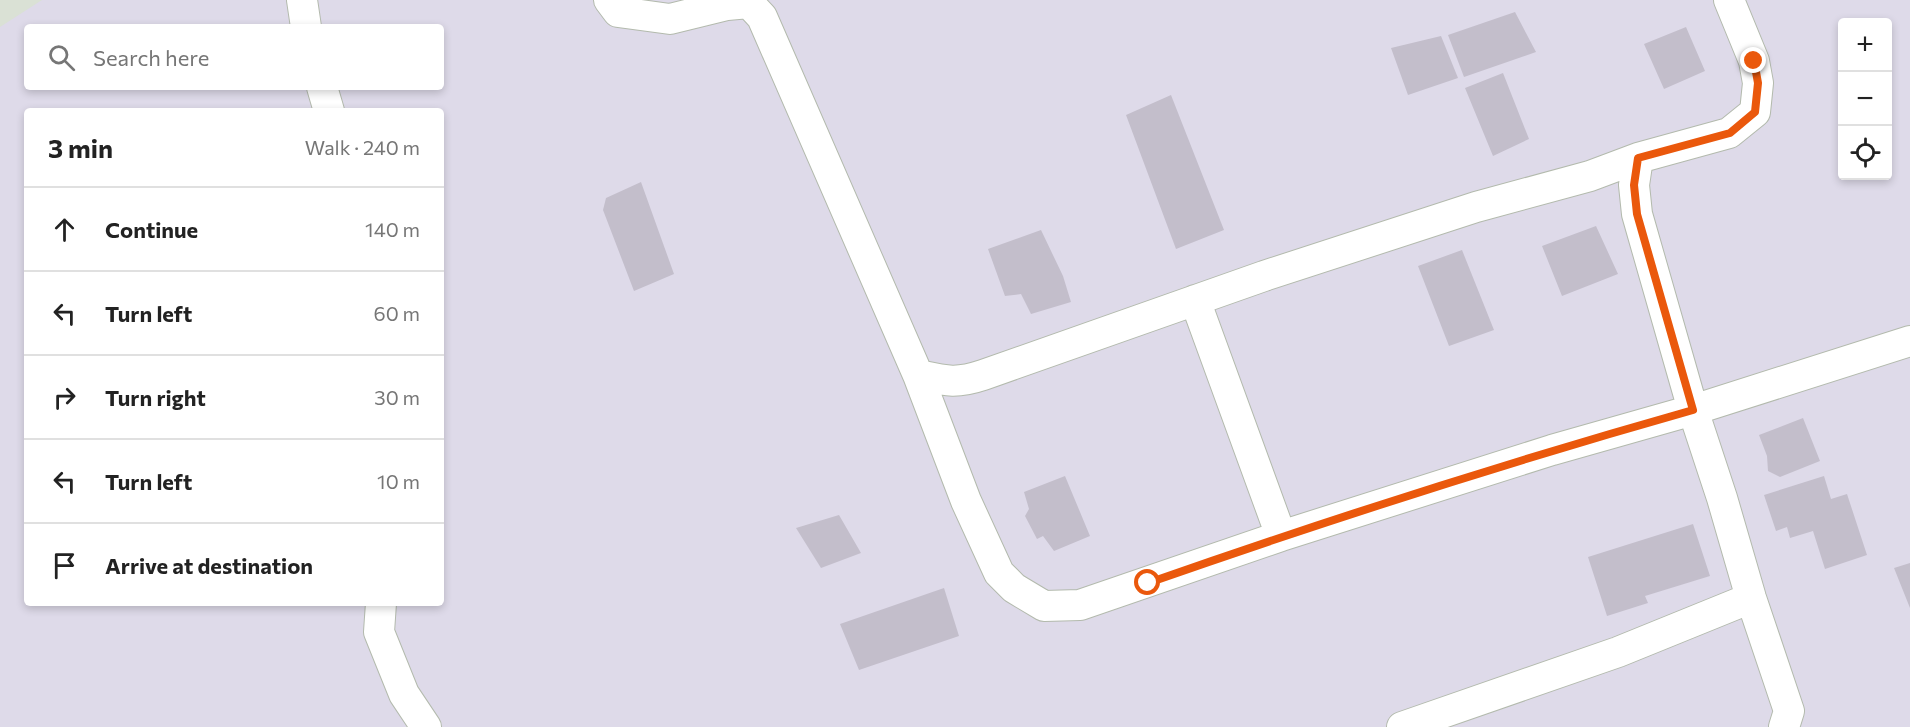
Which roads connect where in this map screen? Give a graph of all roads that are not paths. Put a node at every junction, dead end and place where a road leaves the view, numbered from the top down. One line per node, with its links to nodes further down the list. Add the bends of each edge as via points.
1 (302, 0): 5 (street)
2 (609, 0): 4 (street, via 618,12 670,19)
3 (1729, 0): 8 (street, via 1754,61 1758,83 1755,112 1730,133)
4 (754, 2): 11 (street)
5 (306, 24)
6 (323, 90): 7 (street)
7 (328, 108)
8 (1638, 158): 9 (street); 12 (street, via 1634,185 1637,214)
9 (1194, 300): 11 (street, via 967,380 948,382); 13 (street)
10 (1910, 341): 12 (street)
11 (918, 375): 13 (street, via 966,501 999,573 1014,588 1044,606 1080,605)
12 (1693, 410): 13 (street); 14 (street)
13 (1281, 536)
14 (1751, 598): 17 (street, via 1618,652); 18 (street, via 1789,711)
15 (381, 606): 16 (street, via 379,632 404,694)
16 (426, 727)
17 (1402, 727)
18 (1784, 727)

